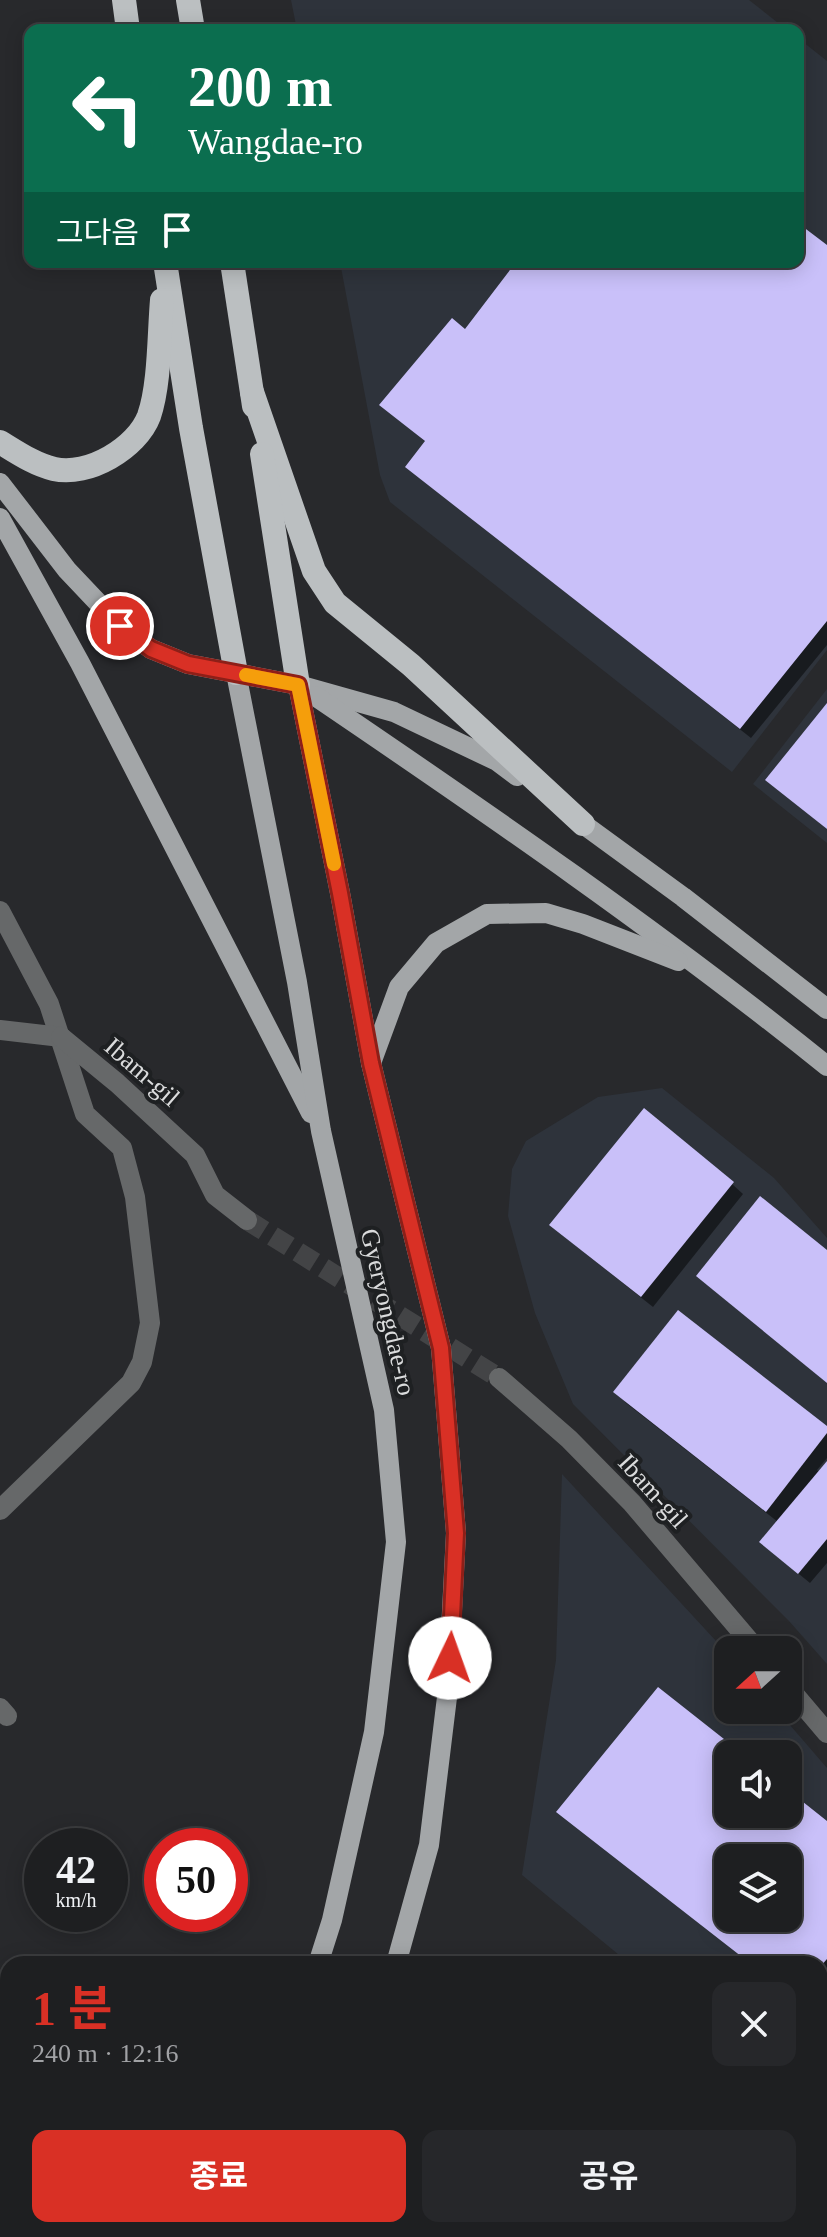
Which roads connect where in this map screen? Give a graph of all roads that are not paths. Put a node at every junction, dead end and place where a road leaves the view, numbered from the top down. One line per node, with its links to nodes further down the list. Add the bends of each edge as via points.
1 (188, 0): 2 (highway)
2 (192, 24)
3 (165, 268): 7 (highway, via 155,386 148,417 132,442 90,467 58,470 30,461)
4 (166, 268): 10 (highway)
5 (233, 268): 6 (highway)
6 (252, 392): 11 (highway); 12 (highway, via 314,571 335,603 411,665)
7 (0, 442)
8 (0, 483): 10 (main road, via 67,570 120,626 163,654)
9 (0, 518): 20 (main road)
10 (236, 673): 11 (main road); 20 (main road, Gyeryongdae-ro)
11 (298, 685): 12 (main road, via 394,712 497,761); 14 (main road, via 495,818); 18 (main road, Gyeryongdae-ro)
12 (583, 824): 15 (main road)
13 (0, 911): 17 (street)
14 (701, 970): 18 (main road, via 546,913 487,914 436,943 399,987); 19 (main road)
15 (827, 1009)
16 (0, 1030): 17 (street)
17 (61, 1037): 21 (street, Ibam-gil, via 195,1155 215,1195); 23 (street, via 85,1114 122,1148 135,1197 150,1323 142,1362 131,1383)
18 (371, 1063): 28 (main road, Gyeryongdae-ro, via 441,1348 456,1533 448,1689 429,1845)
19 (827, 1066)
20 (321, 1131): 27 (main road, Gyeryongdae-ro, via 384,1410 396,1542 374,1732)
21 (247, 1220)
22 (499, 1378): 24 (street, Ibam-gil, via 632,1503)
23 (0, 1510)
24 (745, 1636)
25 (802, 1704): 26 (street)
26 (827, 1733)
27 (321, 1956)
28 (398, 1956)

